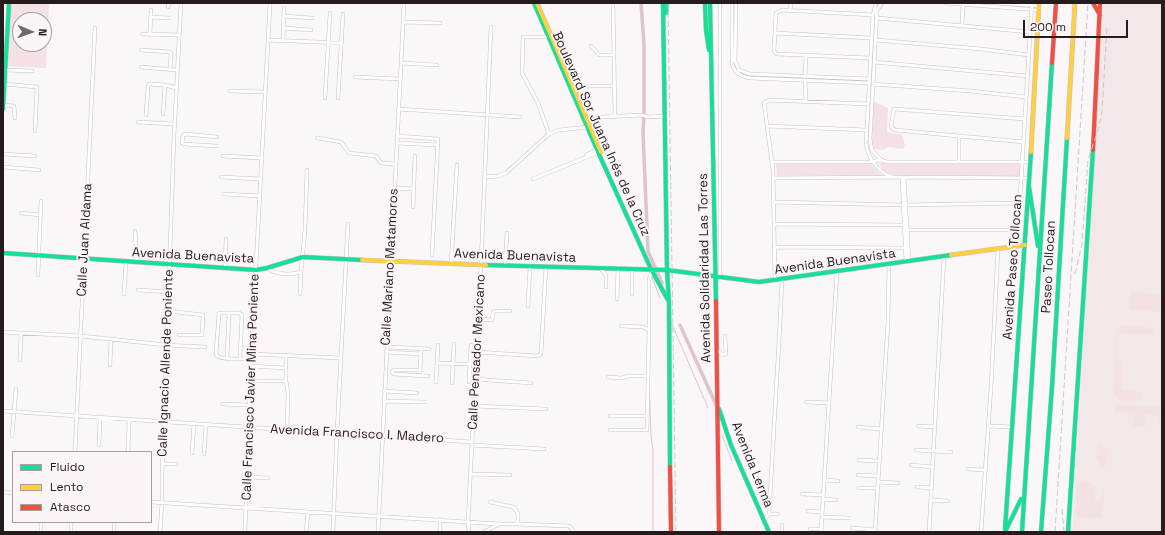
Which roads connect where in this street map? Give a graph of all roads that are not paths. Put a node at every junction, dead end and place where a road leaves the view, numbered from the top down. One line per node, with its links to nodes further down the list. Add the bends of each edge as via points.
1 (9, 3): 53 (main road)
2 (181, 3): 50 (street, Calle Ignacio Allende Poniente)
3 (270, 3): 54 (street, Calle Francisco Javier Mina Poniente)
4 (404, 3): 39 (street, Calle Mariano Matamoros)
5 (535, 3): 51 (main road, Boulevard Sor Juana Inés de la Cruz); 88 (main road, Boulevard Sor Juana Inés de la Cruz)
6 (613, 3): 63 (street)
7 (663, 3): 62 (main road)
8 (667, 3): 62 (main road)
9 (705, 3): 66 (main road)
10 (710, 3): 66 (main road, Avenida Solidaridad Las Torres)
11 (720, 3): 216 (street)
12 (732, 3): 75 (street, via 732,58 733,67)
13 (736, 3): 75 (street)
14 (791, 3): 29 (street)
15 (876, 3): 32 (street)
16 (882, 3): 38 (street, via 877,10)
17 (945, 3): 23 (street)
18 (995, 3): 25 (street)
19 (1056, 3): 196 (main road, Paseo Tollocan)
20 (1075, 3): 397 (main road, Paseo Tollocan)
21 (1093, 3): 33 (main road)
22 (1100, 3): 33 (main road)
23 (963, 5): 24 (street); 41 (street)
24 (988, 5): 25 (street)
25 (1032, 6): 26 (street); 46 (street)
26 (1039, 6): 142 (main road, Avenida Paseo Tollocan)
27 (284, 8): 34 (street)
28 (151, 10): 35 (street)
29 (790, 10): 32 (street); 47 (street, via 776,13)
30 (330, 13): 57 (street)
31 (343, 14): 58 (street)
32 (873, 15): 52 (street)
33 (1100, 15): 398 (main road)
34 (284, 16): 37 (street); 44 (street)
35 (151, 17): 36 (street); 49 (street)
36 (168, 18)
37 (312, 18)
38 (877, 18): 41 (street); 55 (street)
39 (403, 22): 40 (street); 69 (street, Calle Mariano Matamoros)
40 (440, 23)
41 (962, 25): 46 (street)
42 (491, 27): 105 (street, Calle Pensador Mexicano)
43 (94, 28): 190 (street, Calle Juan Aldama)
44 (283, 28): 45 (street); 56 (street)
45 (312, 30)
46 (1030, 32): 64 (street)
47 (775, 33): 52 (street); 65 (street, via 774,51 780,54)
48 (142, 34): 49 (street)
49 (150, 34): 50 (street)
50 (179, 35): 74 (street, Calle Ignacio Allende Poniente)
51 (547, 37): 110 (main road, Boulevard Sor Juana Inés de la Cruz); 118 (street, via 523,37 522,73 538,103)
52 (872, 38): 60 (street)
53 (5, 40): 73 (main road)
54 (268, 40): 56 (street); 92 (street, Calle Francisco Javier Mina Poniente)
55 (876, 40): 60 (street); 64 (street)
56 (283, 41): 57 (street)
57 (328, 42): 58 (street); 93 (street)
58 (342, 43): 94 (street)
59 (591, 46): 63 (street, via 599,55)
60 (873, 47): 67 (street); 68 (street)
61 (141, 50): 72 (street, via 170,52)
62 (664, 51): 107 (main road)
63 (614, 55): 89 (street)
64 (1029, 55): 77 (street)
65 (806, 56): 67 (street); 81 (street)
66 (711, 58): 215 (main road, Avenida Solidaridad Las Torres)
67 (870, 58): 82 (street)
68 (874, 62): 77 (street); 86 (street)
69 (401, 63): 70 (street); 80 (street, Calle Mariano Matamoros)
70 (437, 65)
71 (141, 68): 72 (street)
72 (170, 69): 74 (street)
73 (5, 70): 76 (street); 83 (main road)
74 (177, 70): 90 (street, Calle Ignacio Allende Poniente)
75 (737, 71): 81 (street)
76 (32, 72)
77 (1028, 76): 95 (street)
78 (355, 77): 80 (street)
79 (826, 77): 81 (street); 82 (street); 84 (street)
80 (400, 79): 100 (street, Calle Mariano Matamoros)
81 (805, 79): 84 (street); 96 (street)
82 (869, 79): 85 (street)
83 (4, 82): 98 (main road); 117 (street, via 37,87)
84 (826, 82): 85 (street)
85 (869, 83): 97 (street)
86 (873, 84): 95 (street); 103 (street)
87 (165, 85): 90 (street); 101 (street); 104 (street, via 149,85)
88 (572, 86): 89 (street); 110 (main road, Boulevard Sor Juana Inés de la Cruz)
89 (614, 86): 106 (street)
90 (176, 88): 113 (street, Calle Ignacio Allende Poniente)
91 (230, 91): 92 (street)
92 (265, 92): 136 (street, Calle Francisco Javier Mina Poniente)
93 (325, 98)
94 (338, 98)
95 (1026, 98): 111 (street)
96 (806, 101): 97 (street); 114 (street, via 766,101 764,107)
97 (868, 104): 102 (street)
98 (3, 105): 99 (main road); 109 (street, via 14,106)
99 (3, 109)
100 (398, 109): 105 (street); 120 (street, Calle Mariano Matamoros)
101 (163, 114)
102 (867, 114): 103 (street); 116 (street)
103 (872, 114): 137 (street, via 871,148)
104 (146, 115)
105 (488, 116): 108 (street); 151 (street, Calle Pensador Mexicano)
106 (615, 116): 107 (street); 110 (street)
107 (665, 116): 211 (main road)
108 (520, 117)
109 (15, 118)
110 (584, 119): 115 (main road, Boulevard Sor Juana Inés de la Cruz)
111 (1025, 119): 121 (street, via 893,110 893,129); 126 (street)
112 (138, 122): 113 (street)
113 (174, 124): 119 (street, Calle Ignacio Allende Poniente)
114 (767, 126): 116 (street); 139 (street)
115 (588, 127): 118 (street, via 559,130); 131 (main road, Boulevard Sor Juana Inés de la Cruz)
116 (866, 130): 138 (street, via 867,149)
117 (35, 131)
118 (549, 134): 151 (street, via 506,173)
119 (174, 136): 124 (street); 197 (street, Calle Ignacio Allende Poniente)
120 (397, 136): 123 (street); 127 (street, Calle Mariano Matamoros)
121 (960, 136): 126 (street); 140 (street)
122 (217, 137): 124 (street, via 186,134)
123 (419, 137): 128 (street); 129 (street, via 437,138)
124 (182, 138): 130 (street, via 184,144)
125 (317, 138): 143 (street, via 339,141 349,153 376,156 381,163)
126 (1024, 142): 141 (street)
127 (397, 143): 128 (street); 143 (street, Calle Mariano Matamoros)
128 (419, 144): 129 (street)
129 (438, 145): 186 (street)
130 (216, 146)
131 (599, 151): 158 (street); 210 (main road, Boulevard Sor Juana Inés de la Cruz)
132 (3, 154): 133 (street)
133 (35, 156)
134 (223, 156): 136 (street)
135 (415, 156): 161 (street)
136 (262, 158): 157 (street, Calle Francisco Javier Mina Poniente)
137 (881, 160): 138 (street); 140 (street)
138 (873, 161): 139 (street); 154 (street, via 882,172)
139 (772, 162): 153 (street)
140 (959, 162): 141 (street)
141 (1022, 162): 142 (street); 146 (street)
142 (1030, 162): 147 (main road, Avenida Paseo Tollocan)
143 (395, 164): 160 (street, Calle Mariano Matamoros)
144 (457, 165): 198 (street)
145 (3, 167): 148 (street)
146 (1022, 168): 147 (street); 155 (street)
147 (1029, 169): 156 (main road, Avenida Paseo Tollocan)
148 (39, 170)
149 (307, 170): 189 (street)
150 (221, 177): 157 (street)
151 (484, 177): 199 (street, Calle Pensador Mexicano)
152 (903, 177): 154 (street); 155 (street); 167 (street)
153 (774, 178): 154 (street); 165 (street)
154 (894, 178)
155 (1022, 178): 156 (street); 166 (street)
156 (1029, 178): 159 (main road, Avenida Paseo Tollocan)
157 (261, 179): 163 (street, Calle Francisco Javier Mina Poniente)
158 (533, 180)
159 (1029, 187): 180 (main road, Avenida Paseo Tollocan); 196 (main road)
160 (394, 188): 161 (street); 193 (street, Calle Mariano Matamoros)
161 (414, 189): 168 (street)
162 (224, 194): 163 (street)
163 (260, 196): 209 (street, Calle Francisco Javier Mina Poniente)
164 (41, 201): 170 (street)
165 (774, 202): 167 (street); 173 (street)
166 (1020, 204): 167 (street); 176 (street)
167 (904, 205): 171 (street)
168 (413, 207)
169 (21, 213): 170 (street)
170 (41, 215): 187 (street)
171 (905, 215): 174 (street); 175 (street)
172 (348, 224): 191 (street)
173 (774, 224): 174 (street); 182 (street)
174 (904, 225): 183 (street)
175 (907, 230): 176 (street); 194 (street)
176 (1018, 230): 181 (street)
177 (135, 231): 195 (street)
178 (507, 233): 201 (street)
179 (226, 239): 204 (street)
180 (1025, 245): 181 (main road, Avenida Buenavista); 311 (main road, Avenida Paseo Tollocan)
181 (1018, 246): 184 (main road, Avenida Buenavista)
182 (774, 247): 183 (street); 218 (street)
183 (905, 248): 194 (street)
184 (998, 249): 188 (main road, Avenida Buenavista); 308 (street)
185 (3, 253): 187 (main road, Avenida Buenavista)
186 (432, 255)
187 (39, 256): 190 (main road, Avenida Buenavista); 214 (street)
188 (944, 256): 194 (main road, Avenida Buenavista); 310 (street)
189 (303, 257): 191 (main road, Avenida Buenavista); 205 (main road, Avenida Buenavista); 212 (street)
190 (85, 259): 192 (main road, Avenida Buenavista); 237 (street, Calle Juan Aldama)
191 (346, 260): 193 (main road, Avenida Buenavista); 260 (street)
192 (126, 262): 195 (main road, Avenida Buenavista); 222 (street)
193 (390, 262): 198 (main road, Avenida Buenavista); 245 (street, Calle Mariano Matamoros)
194 (907, 262): 200 (main road, Avenida Buenavista)
195 (137, 263): 197 (main road, Avenida Buenavista)
196 (1040, 263): 351 (main road, Paseo Tollocan)
197 (169, 264): 204 (main road, Avenida Buenavista); 221 (street, Calle Ignacio Allende Poniente)
198 (451, 264): 199 (main road, Avenida Buenavista)
199 (481, 264): 201 (main road, Avenida Buenavista); 231 (street, Calle Pensador Mexicano)
200 (889, 264): 213 (main road, Avenida Buenavista); 313 (street)
201 (505, 265): 202 (main road, Avenida Buenavista)
202 (530, 266): 203 (main road, Avenida Buenavista); 227 (street)
203 (546, 266): 206 (main road, Avenida Buenavista); 253 (street, via 541,354 538,356)
204 (225, 268): 209 (main road, Avenida Buenavista)
205 (267, 268): 209 (main road, Avenida Buenavista); 212 (street, via 277,273)
206 (600, 268): 207 (main road, Avenida Buenavista); 219 (street, via 606,275)
207 (618, 268): 208 (main road, Avenida Buenavista); 225 (street)
208 (632, 269): 210 (main road, Avenida Buenavista); 224 (street)
209 (256, 270): 255 (street, Calle Francisco Javier Mina Poniente)
210 (654, 270): 211 (main road, Avenida Buenavista); 226 (main road, Boulevard Sor Juana Inés de la Cruz); 233 (street, via 649,280)
211 (666, 270): 215 (main road, Avenida Buenavista); 226 (main road)
212 (301, 272): 223 (street)
213 (837, 272): 217 (main road, Avenida Buenavista); 291 (street)
214 (38, 275)
215 (715, 277): 216 (main road, Avenida Buenavista); 250 (main road, Avenida Solidaridad Las Torres)
216 (720, 277): 218 (main road, Avenida Buenavista, via 759,282)
217 (782, 279): 218 (main road, Avenida Buenavista); 365 (street)
218 (775, 280)
219 (606, 287)
220 (138, 290): 221 (street)
221 (168, 292): 228 (street, Calle Ignacio Allende Poniente)
222 (124, 294)
223 (300, 294)
224 (632, 294)
225 (617, 299)
226 (669, 302): 390 (main road)
227 (528, 306)
228 (168, 311): 236 (street, via 203,315 202,335); 240 (street, Calle Ignacio Allende Poniente)
229 (510, 311): 231 (street, via 495,311 492,320)
230 (230, 313): 258 (street); 258 (street, via 221,312 218,315 216,352 220,358); 259 (street, via 242,315)
231 (478, 319): 253 (street, Calle Pensador Mexicano)
232 (621, 326): 233 (street, via 643,327)
233 (649, 330): 276 (street)
234 (3, 332): 235 (street)
235 (21, 333): 237 (street); 262 (street)
236 (179, 334)
237 (81, 336): 239 (street); 301 (street, Calle Juan Aldama)
238 (725, 336): 250 (street, via 725,355)
239 (111, 339): 240 (street); 267 (street)
240 (166, 344): 244 (street); 304 (street, Calle Ignacio Allende Poniente)
241 (454, 344): 265 (street)
242 (438, 345): 264 (street)
243 (471, 345): 266 (street)
244 (205, 347)
245 (386, 347): 246 (street); 251 (street, Calle Mariano Matamoros)
246 (395, 348): 247 (street); 252 (street)
247 (408, 348): 248 (street); 254 (street)
248 (421, 349): 249 (street); 256 (street)
249 (429, 349)
250 (716, 349): 293 (main road, Avenida Solidaridad Las Torres)
251 (386, 352): 252 (street); 286 (street, Calle Mariano Matamoros)
252 (395, 352): 254 (street)
253 (477, 352): 263 (street, Calle Pensador Mexicano)
254 (407, 353): 256 (street)
255 (251, 354): 257 (street); 261 (street, Calle Francisco Javier Mina Poniente)
256 (421, 354): 272 (street)
257 (286, 355): 260 (street); 270 (street)
258 (227, 358): 259 (street)
259 (240, 358): 261 (street)
260 (341, 358): 316 (street)
261 (251, 359): 268 (street, Calle Francisco Javier Mina Poniente)
262 (20, 360)
263 (476, 362): 266 (street); 269 (street, Calle Pensador Mexicano)
264 (437, 363): 265 (street); 281 (street)
265 (453, 364): 266 (street); 283 (street)
266 (469, 364): 269 (street); 282 (street)
267 (110, 365)
268 (250, 366): 270 (street); 279 (street, Calle Francisco Javier Mina Poniente)
269 (476, 367): 278 (street, Calle Pensador Mexicano)
270 (285, 368): 280 (street)
271 (407, 370): 272 (street); 273 (street); 273 (street, via 392,372)
272 (420, 370): 274 (street)
273 (407, 375): 274 (street)
274 (420, 375): 275 (street)
275 (428, 376)
276 (647, 376): 277 (street); 300 (street)
277 (608, 377)
278 (475, 379): 284 (street); 295 (street, Calle Pensador Mexicano)
279 (250, 381): 280 (street); 294 (street, Calle Francisco Javier Mina Poniente)
280 (286, 381): 314 (street)
281 (436, 382)
282 (469, 382)
283 (452, 383)
284 (531, 383)
285 (16, 389): 298 (street)
286 (384, 391): 287 (street); 288 (street, Calle Mariano Matamoros)
287 (416, 393)
288 (384, 401): 289 (street); 318 (street, Calle Mariano Matamoros)
289 (424, 402)
290 (806, 402): 291 (street)
291 (829, 403): 343 (street)
292 (222, 404): 294 (street)
293 (718, 404): 371 (main road, Avenida Lerma, via 731,445); 391 (main road, Avenida Solidaridad Las Torres)
294 (250, 405): 312 (street, Calle Francisco Javier Mina Poniente)
295 (474, 406): 296 (street); 319 (street, Calle Pensador Mexicano)
296 (546, 409)
297 (3, 412): 298 (street, Avenida Francisco I. Madero)
298 (14, 412): 301 (street, Avenida Francisco I. Madero); 317 (street)
299 (610, 416): 300 (street)
300 (647, 416): 315 (street, via 646,431)
301 (77, 417): 302 (street, Avenida Francisco I. Madero); 323 (street, Calle Juan Aldama)
302 (100, 418): 303 (street, Avenida Francisco I. Madero); 320 (street)
303 (129, 420): 304 (street, Avenida Francisco I. Madero); 324 (street)
304 (164, 422): 305 (street, Avenida Francisco I. Madero); 331 (street, Calle Ignacio Allende Poniente)
305 (194, 424): 306 (street, Avenida Francisco I. Madero); 327 (street)
306 (206, 425): 312 (street, Avenida Francisco I. Madero); 328 (street)
307 (918, 426): 310 (street)
308 (988, 426): 311 (street); 336 (street)
309 (858, 427): 313 (street)
310 (935, 427): 325 (street)
311 (1012, 427): 395 (main road, Avenida Paseo Tollocan)
312 (248, 428): 314 (street, Avenida Francisco I. Madero); 341 (street, Calle Francisco Javier Mina Poniente)
313 (881, 429): 330 (street)
314 (287, 430): 316 (street, Avenida Francisco I. Madero)
315 (610, 430)
316 (337, 432): 318 (street, Avenida Francisco I. Madero); 364 (street)
317 (12, 436)
318 (382, 436): 319 (street, Avenida Francisco I. Madero); 367 (street, Calle Mariano Matamoros)
319 (472, 444): 321 (street, Avenida Francisco I. Madero); 337 (street, Calle Pensador Mexicano)
320 (99, 445)
321 (544, 449)
322 (916, 450): 325 (street)
323 (75, 451)
324 (128, 451)
325 (933, 452): 326 (street); 334 (street)
326 (952, 452)
327 (192, 453)
328 (204, 454)
329 (859, 460): 330 (street)
330 (879, 462): 340 (street)
331 (162, 464): 332 (street); 358 (street, Calle Ignacio Allende Poniente)
332 (176, 464)
333 (911, 465): 334 (street)
334 (932, 467): 350 (street)
335 (968, 469): 336 (street)
336 (985, 470): 394 (street)
337 (470, 474): 338 (street); 372 (street, Calle Pensador Mexicano)
338 (510, 475)
339 (858, 475): 340 (street)
340 (878, 476): 345 (street)
341 (247, 477): 342 (street); 360 (street, Calle Francisco Javier Mina Poniente)
342 (268, 478)
343 (824, 480): 344 (street); 353 (street)
344 (838, 481)
345 (878, 482): 346 (street); 349 (street)
346 (898, 483)
347 (917, 487): 350 (street)
348 (859, 488): 349 (street)
349 (877, 488): 380 (street)
350 (931, 488): 355 (street)
351 (1024, 490): 395 (main road); 396 (main road, Paseo Tollocan)
352 (802, 494): 353 (street)
353 (823, 497): 354 (street); 363 (street)
354 (836, 500)
355 (931, 500): 356 (street); 393 (street)
356 (948, 500)
357 (152, 502): 358 (street)
358 (162, 502): 360 (street); 381 (street, Calle Ignacio Allende Poniente)
359 (490, 502): 374 (street, via 516,509)
360 (246, 507): 362 (street); 382 (street, Calle Francisco Javier Mina Poniente)
361 (808, 511): 363 (street)
362 (308, 512): 364 (street); 383 (street)
363 (822, 512): 368 (street)
364 (334, 514): 367 (street); 384 (street)
365 (769, 514): 366 (street); 371 (street)
366 (778, 514)
367 (379, 516): 370 (street); 385 (street, Calle Mariano Matamoros)
368 (822, 517): 369 (street); 379 (street)
369 (848, 518)
370 (440, 519): 372 (street); 386 (street)
371 (764, 520): 378 (main road, Avenida Lerma)
372 (468, 522): 373 (street); 387 (street, Calle Pensador Mexicano)
373 (499, 524): 374 (street); 388 (street)
374 (517, 524): 389 (street, via 569,526)
375 (782, 525): 392 (street)
376 (852, 528): 380 (street)
377 (810, 529): 379 (street)
378 (767, 531)
379 (821, 531)
380 (875, 531)
381 (160, 532)
382 (245, 532)
383 (306, 532)
384 (333, 532)
385 (378, 532)
386 (440, 532)
387 (469, 532)
388 (484, 532)
389 (573, 532)
390 (671, 532)
391 (719, 532)
392 (782, 532)
393 (929, 532)
394 (981, 532)
395 (1005, 532)
396 (1022, 532)
397 (1041, 532)
398 (1068, 532)

